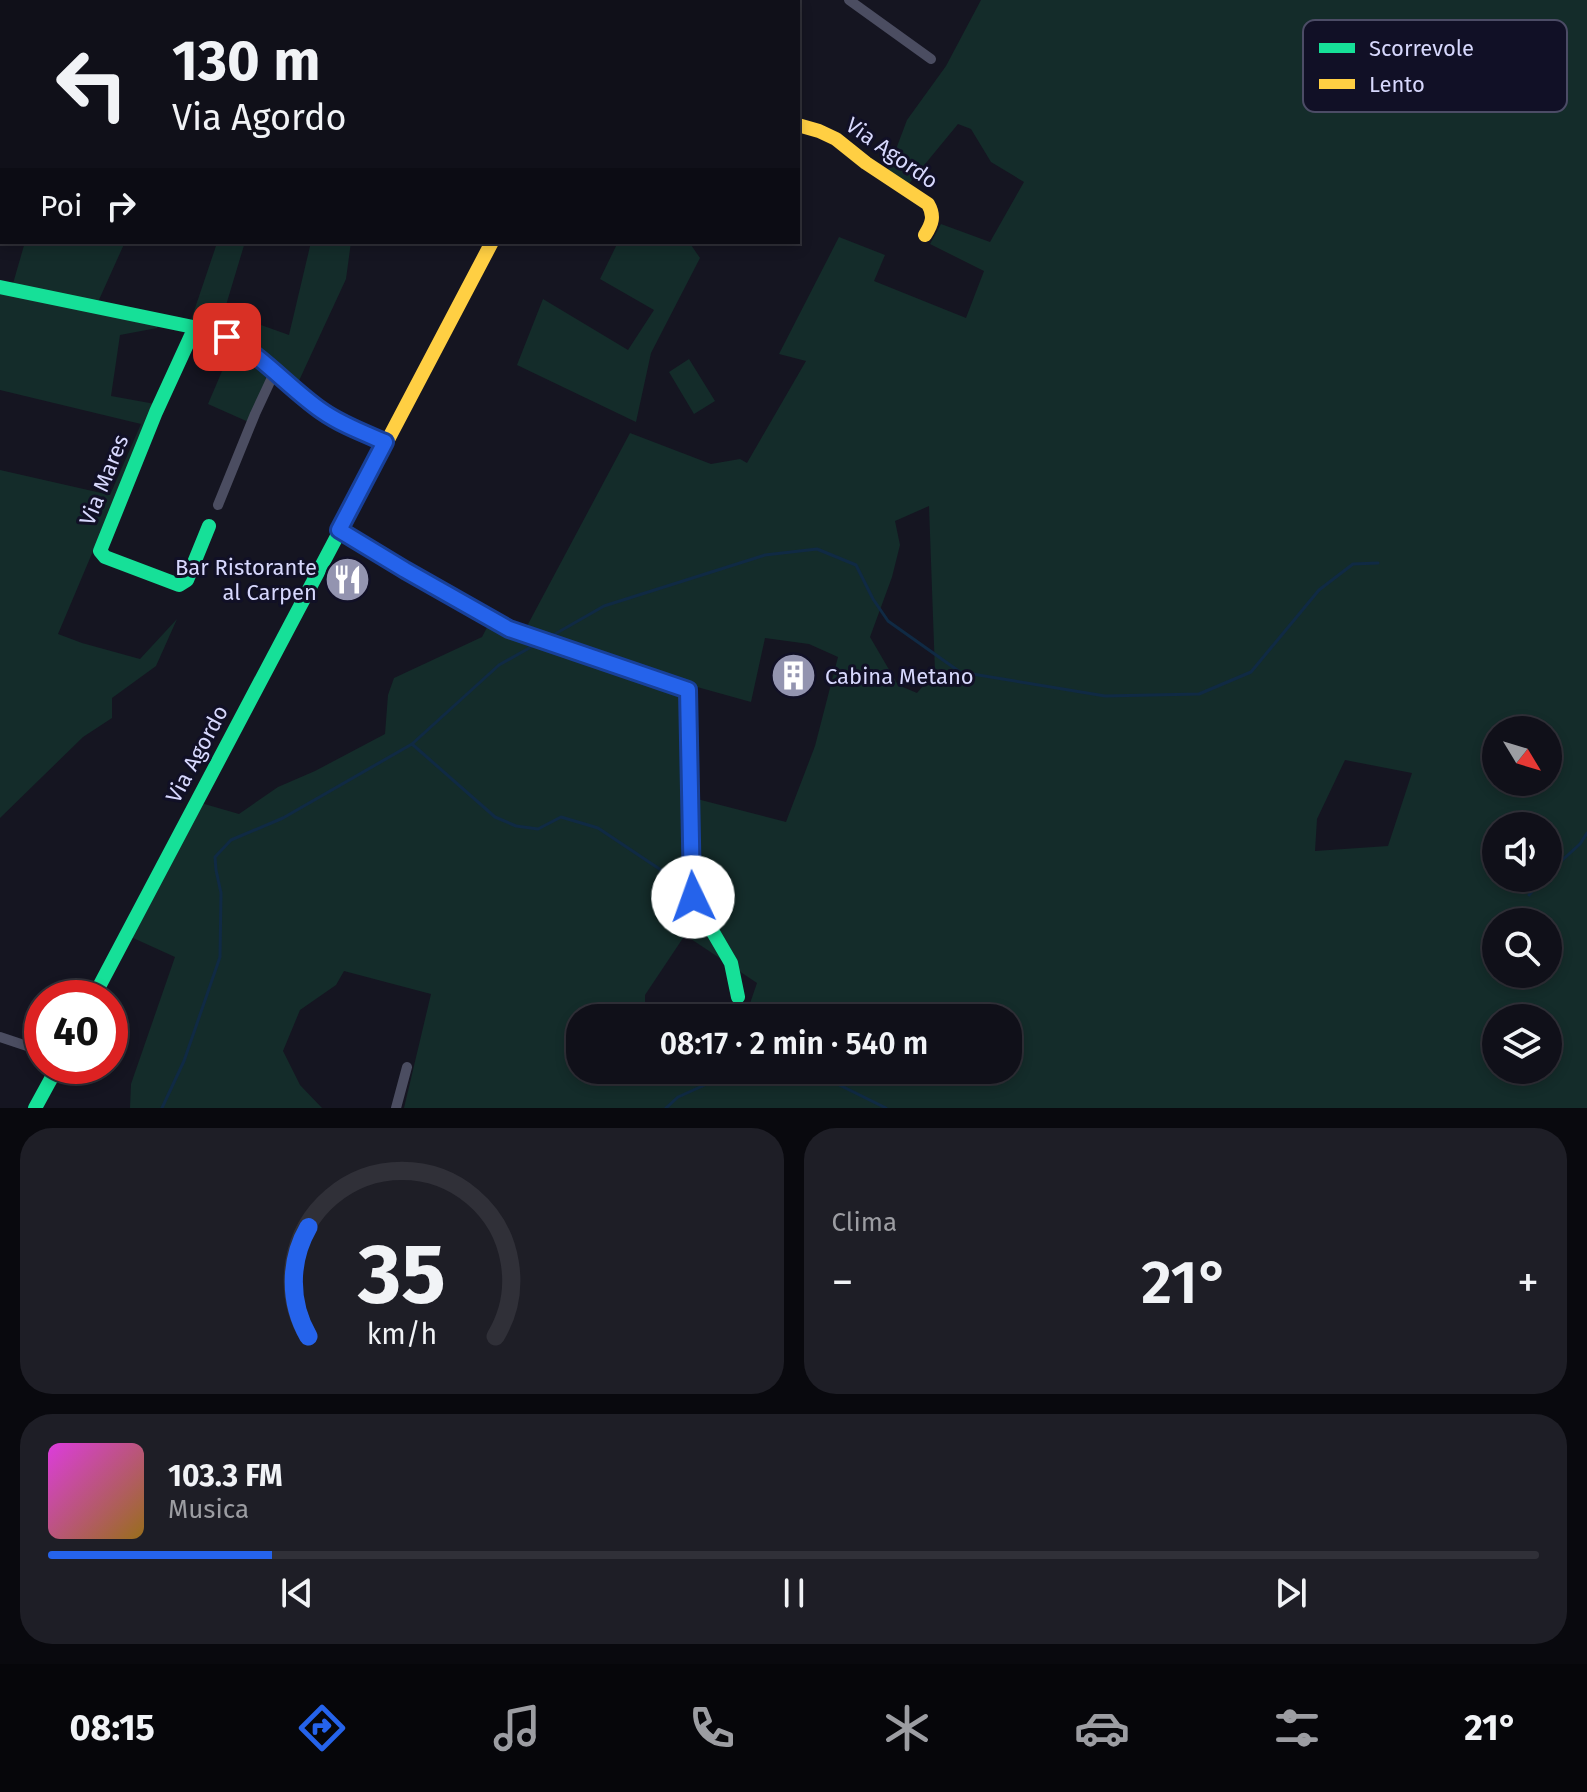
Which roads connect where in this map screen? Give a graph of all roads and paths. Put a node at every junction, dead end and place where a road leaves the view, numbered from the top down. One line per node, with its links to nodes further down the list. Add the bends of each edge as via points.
1 (849, 0): 2 (street)
2 (931, 59)
3 (800, 126): 4 (street, Via Agordo, via 836,139 928,204 933,218)
4 (925, 235)
5 (491, 244): 9 (street, Via Agordo)
6 (0, 287): 7 (street)
7 (195, 327): 8 (street, via 245,346); 11 (street, Via Mares, via 100,551 179,585 187,580)
8 (275, 371): 9 (street, via 321,410); 10 (street)
9 (385, 442): 12 (street, Via Agordo)
10 (218, 505)
11 (209, 526)
12 (339, 530): 13 (street, Via Agordo); 14 (street, via 509,629 688,690 692,891 731,963)
13 (102, 980)
14 (738, 997)
15 (0, 1037): 16 (street)
16 (24, 1045)
17 (407, 1067): 20 (street)
18 (48, 1084): 19 (street)
19 (35, 1108)
20 (396, 1108)

